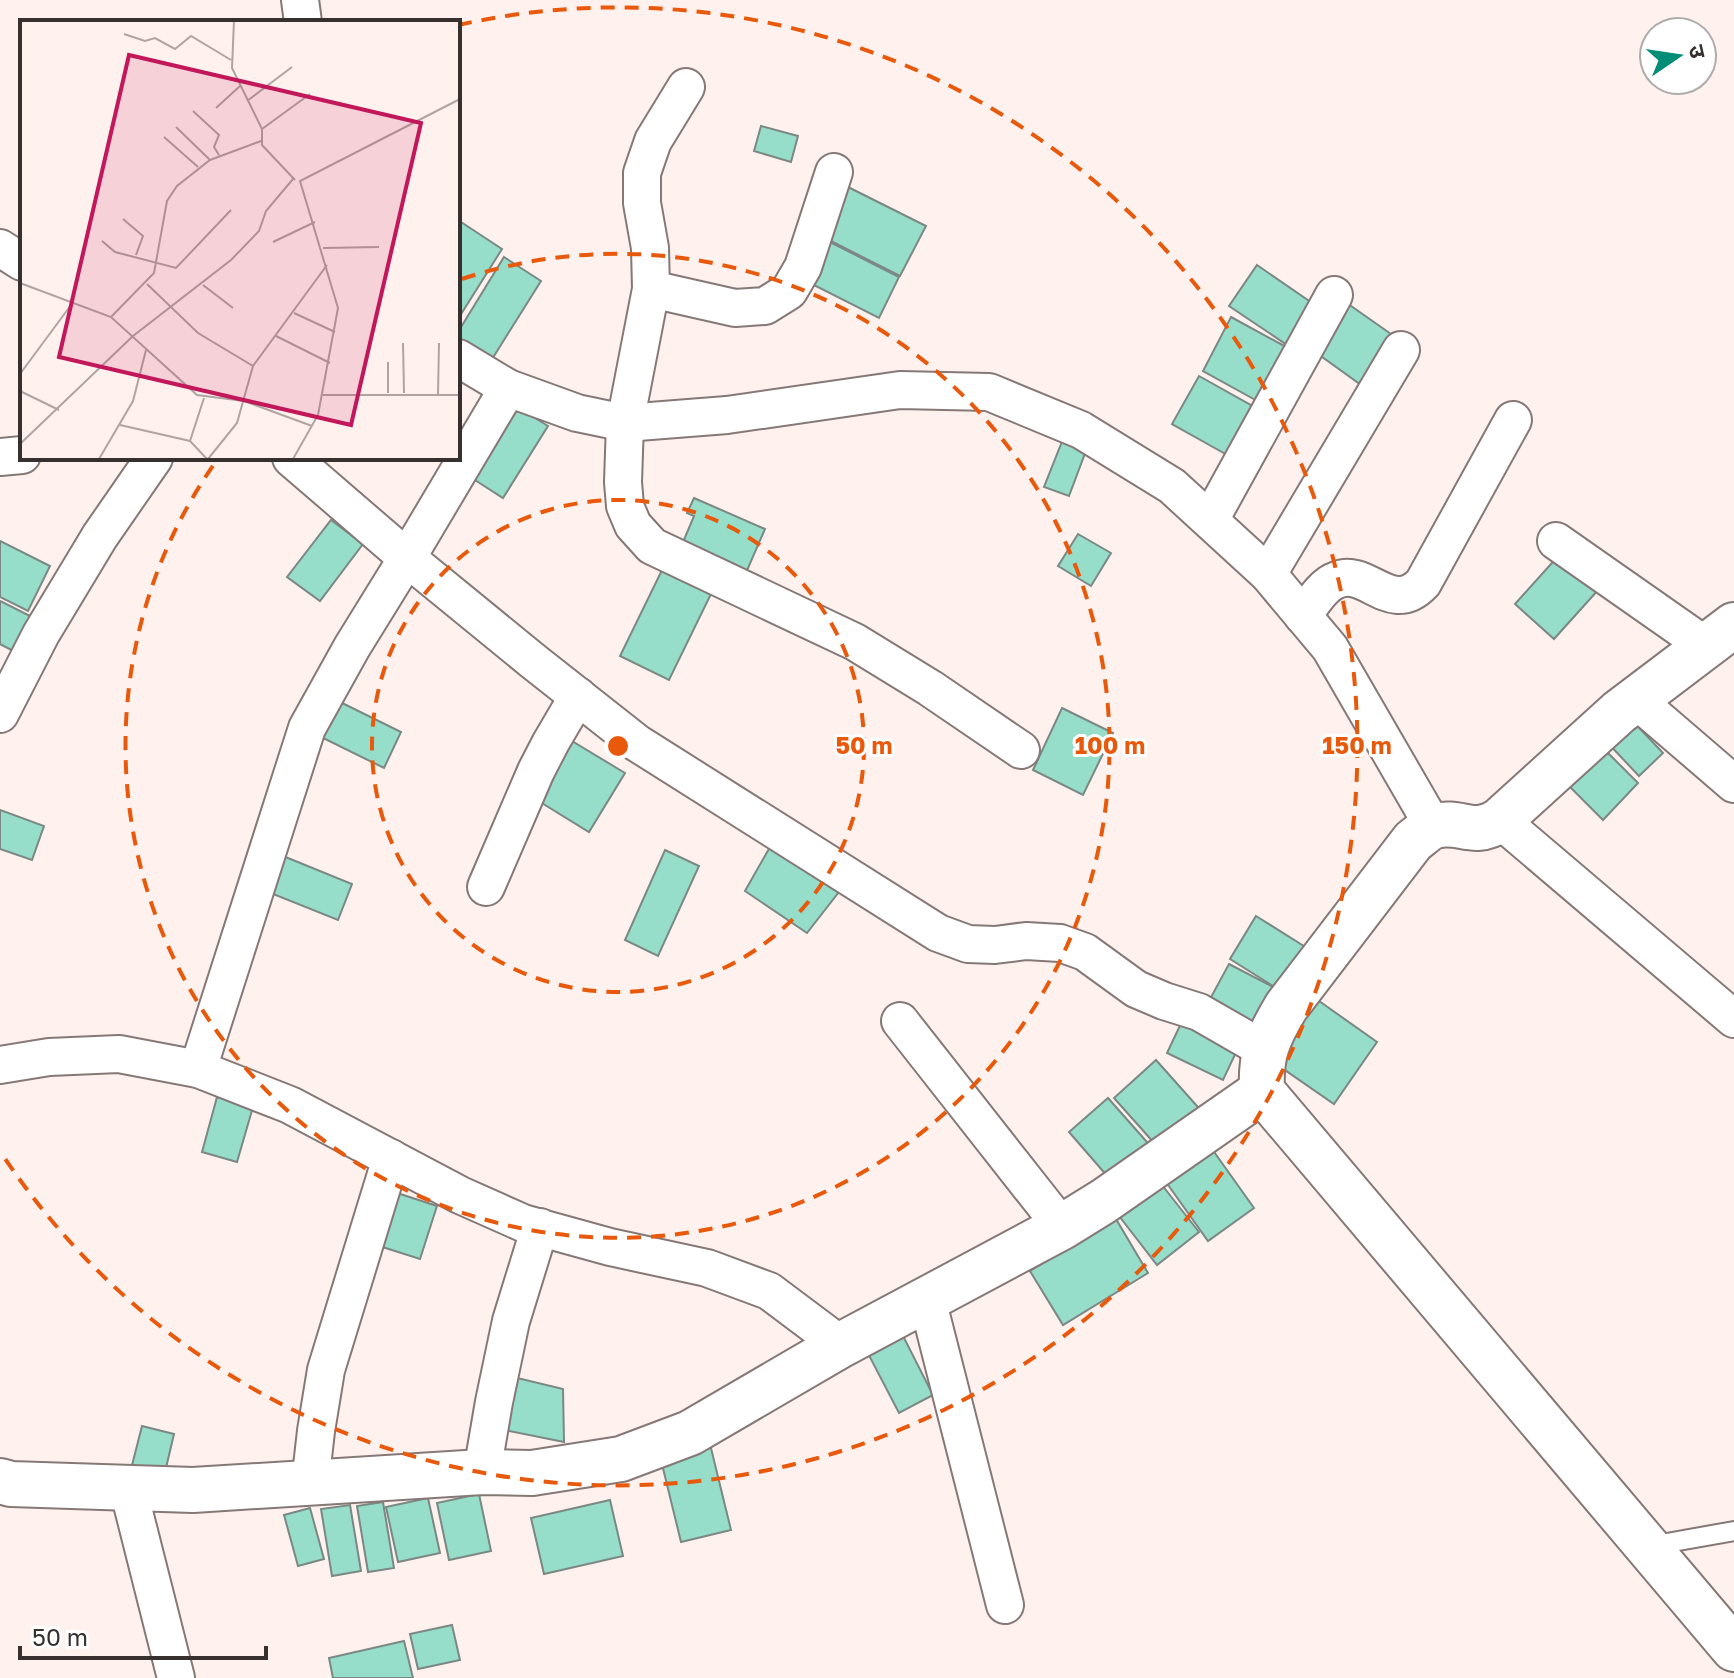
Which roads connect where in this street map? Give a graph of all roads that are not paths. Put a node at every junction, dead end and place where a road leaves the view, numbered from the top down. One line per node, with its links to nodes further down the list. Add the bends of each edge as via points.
1 (300, 0): 2 (street)
2 (303, 20)
3 (686, 87): 7 (street, via 653,141 642,173)
4 (834, 172): 7 (street, via 803,267 789,291 765,306 735,308)
5 (0, 248): 6 (street)
6 (20, 261)
7 (651, 289): 13 (street)
8 (1334, 295): 18 (street)
9 (1401, 350): 21 (street)
10 (460, 359): 11 (street)
11 (508, 388): 13 (street, via 577,413); 20 (street)
12 (1513, 420): 22 (street, via 1415,592 1396,595 1353,578 1339,578)
13 (625, 423): 18 (street, via 727,415 900,390 989,392 1081,430 1172,486); 27 (street, via 625,506 652,546 855,642)
14 (20, 455): 15 (street)
15 (0, 457)
16 (140, 460): 26 (street)
17 (293, 460): 20 (street)
18 (1210, 520): 21 (street)
19 (1556, 541): 23 (street)
20 (407, 558): 24 (street); 35 (street, via 307,728)
21 (1268, 574): 22 (street)
22 (1303, 616): 30 (street, via 1330,648)
23 (1720, 636): 25 (street)
24 (578, 696): 31 (street, via 541,761); 36 (street, via 637,743 938,933 968,944 1060,943 1085,952 1136,989 1199,1012)
25 (1635, 699): 28 (street); 29 (street)
26 (0, 714)
27 (1021, 750)
28 (1734, 784)
29 (1500, 820): 30 (street, via 1474,829); 32 (street)
30 (1433, 826): 36 (street, via 1413,841 1286,1007 1269,1036)
31 (486, 887)
32 (1734, 1019)
33 (900, 1021): 39 (street)
34 (0, 1065): 35 (street, via 119,1054)
35 (198, 1069): 37 (street, via 290,1105)
36 (1264, 1071): 39 (street, via 1104,1201); 47 (street)
37 (391, 1158): 38 (street, via 460,1195); 44 (street, via 326,1370)
38 (540, 1227): 41 (street, via 707,1268 769,1291); 42 (street, via 511,1321)
39 (1062, 1227): 40 (street)
40 (927, 1299): 41 (street); 48 (street)
41 (841, 1345): 42 (street, via 690,1433 621,1459 532,1473)
42 (482, 1472): 44 (street)
43 (0, 1481): 45 (street)
44 (310, 1484): 45 (street)
45 (128, 1488): 50 (street)
46 (1734, 1531): 47 (lane)
47 (1646, 1547): 49 (street)
48 (1005, 1605)
49 (1734, 1649)
50 (176, 1678)

